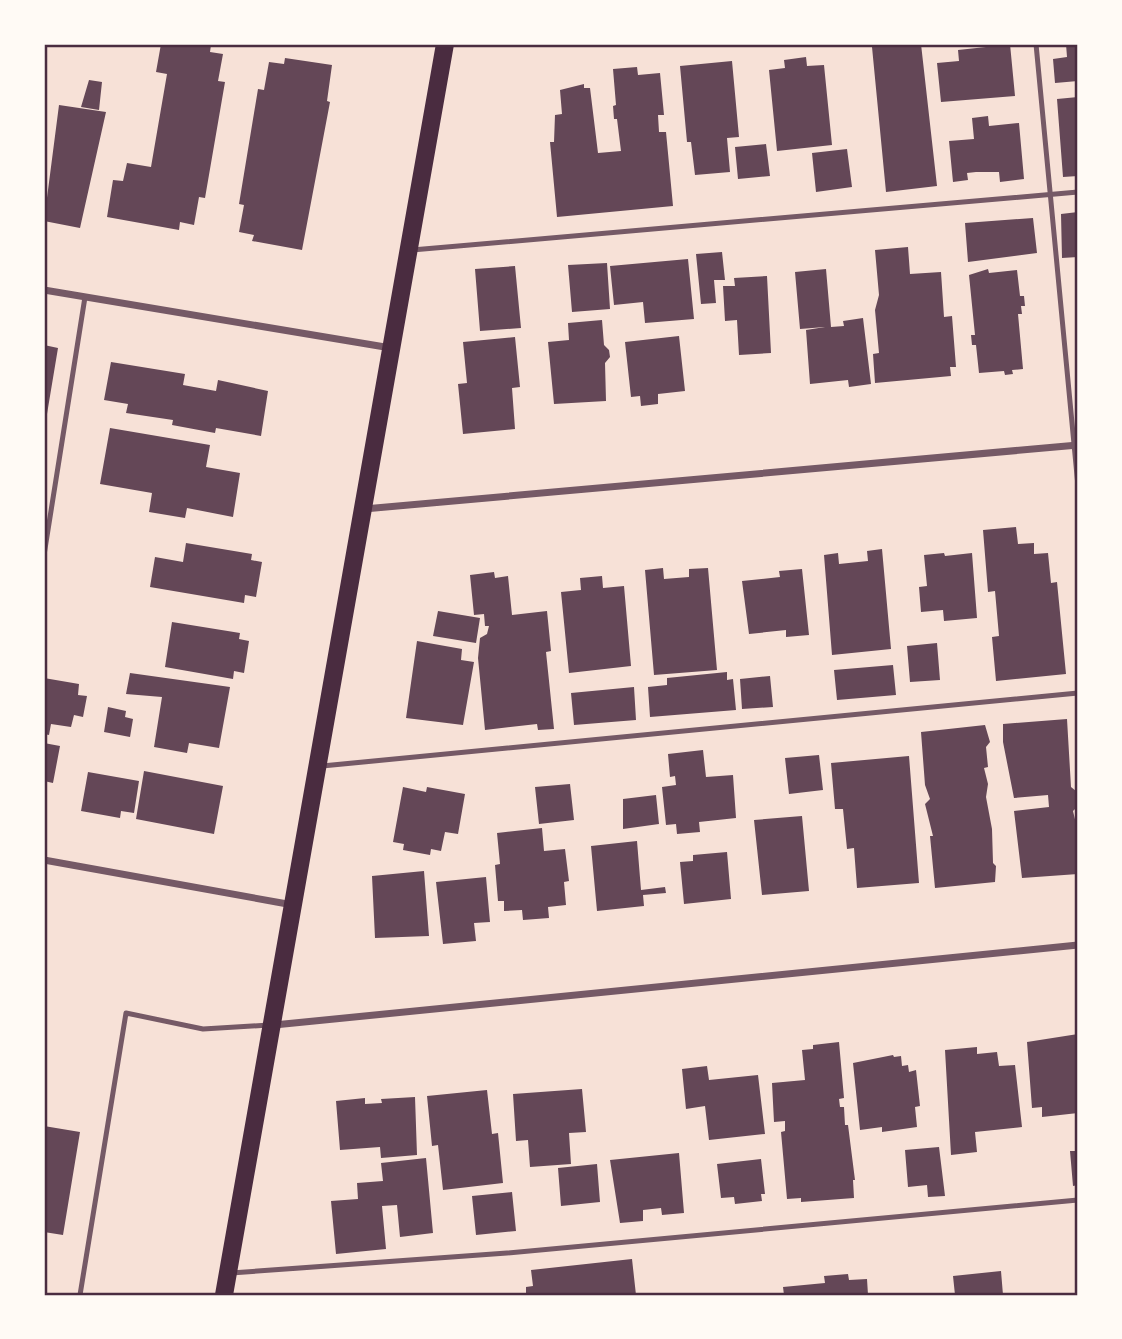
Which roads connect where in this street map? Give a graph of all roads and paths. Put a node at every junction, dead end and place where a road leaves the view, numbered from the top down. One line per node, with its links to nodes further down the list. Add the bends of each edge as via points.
1 (443, 44): 5 (main road)
2 (1036, 44): 4 (lane)
3 (1078, 192): 4 (lane)
4 (1050, 195): 5 (lane); 9 (lane)
5 (409, 250): 8 (main road)
6 (44, 290): 7 (street)
7 (85, 297): 8 (street); 12 (lane)
8 (392, 348): 11 (main road)
9 (1076, 446): 10 (lane); 11 (street)
10 (1078, 486)
11 (363, 509): 14 (main road)
12 (44, 555)
13 (1078, 693): 14 (lane)
14 (318, 767): 16 (main road)
15 (44, 860): 16 (street)
16 (293, 905): 18 (main road)
17 (1078, 945): 18 (street)
18 (272, 1025): 20 (main road); 21 (lane, via 203,1029 126,1013)
19 (1078, 1200): 20 (lane, via 507,1253)
20 (228, 1273): 22 (main road)
21 (80, 1295)
22 (224, 1295)

